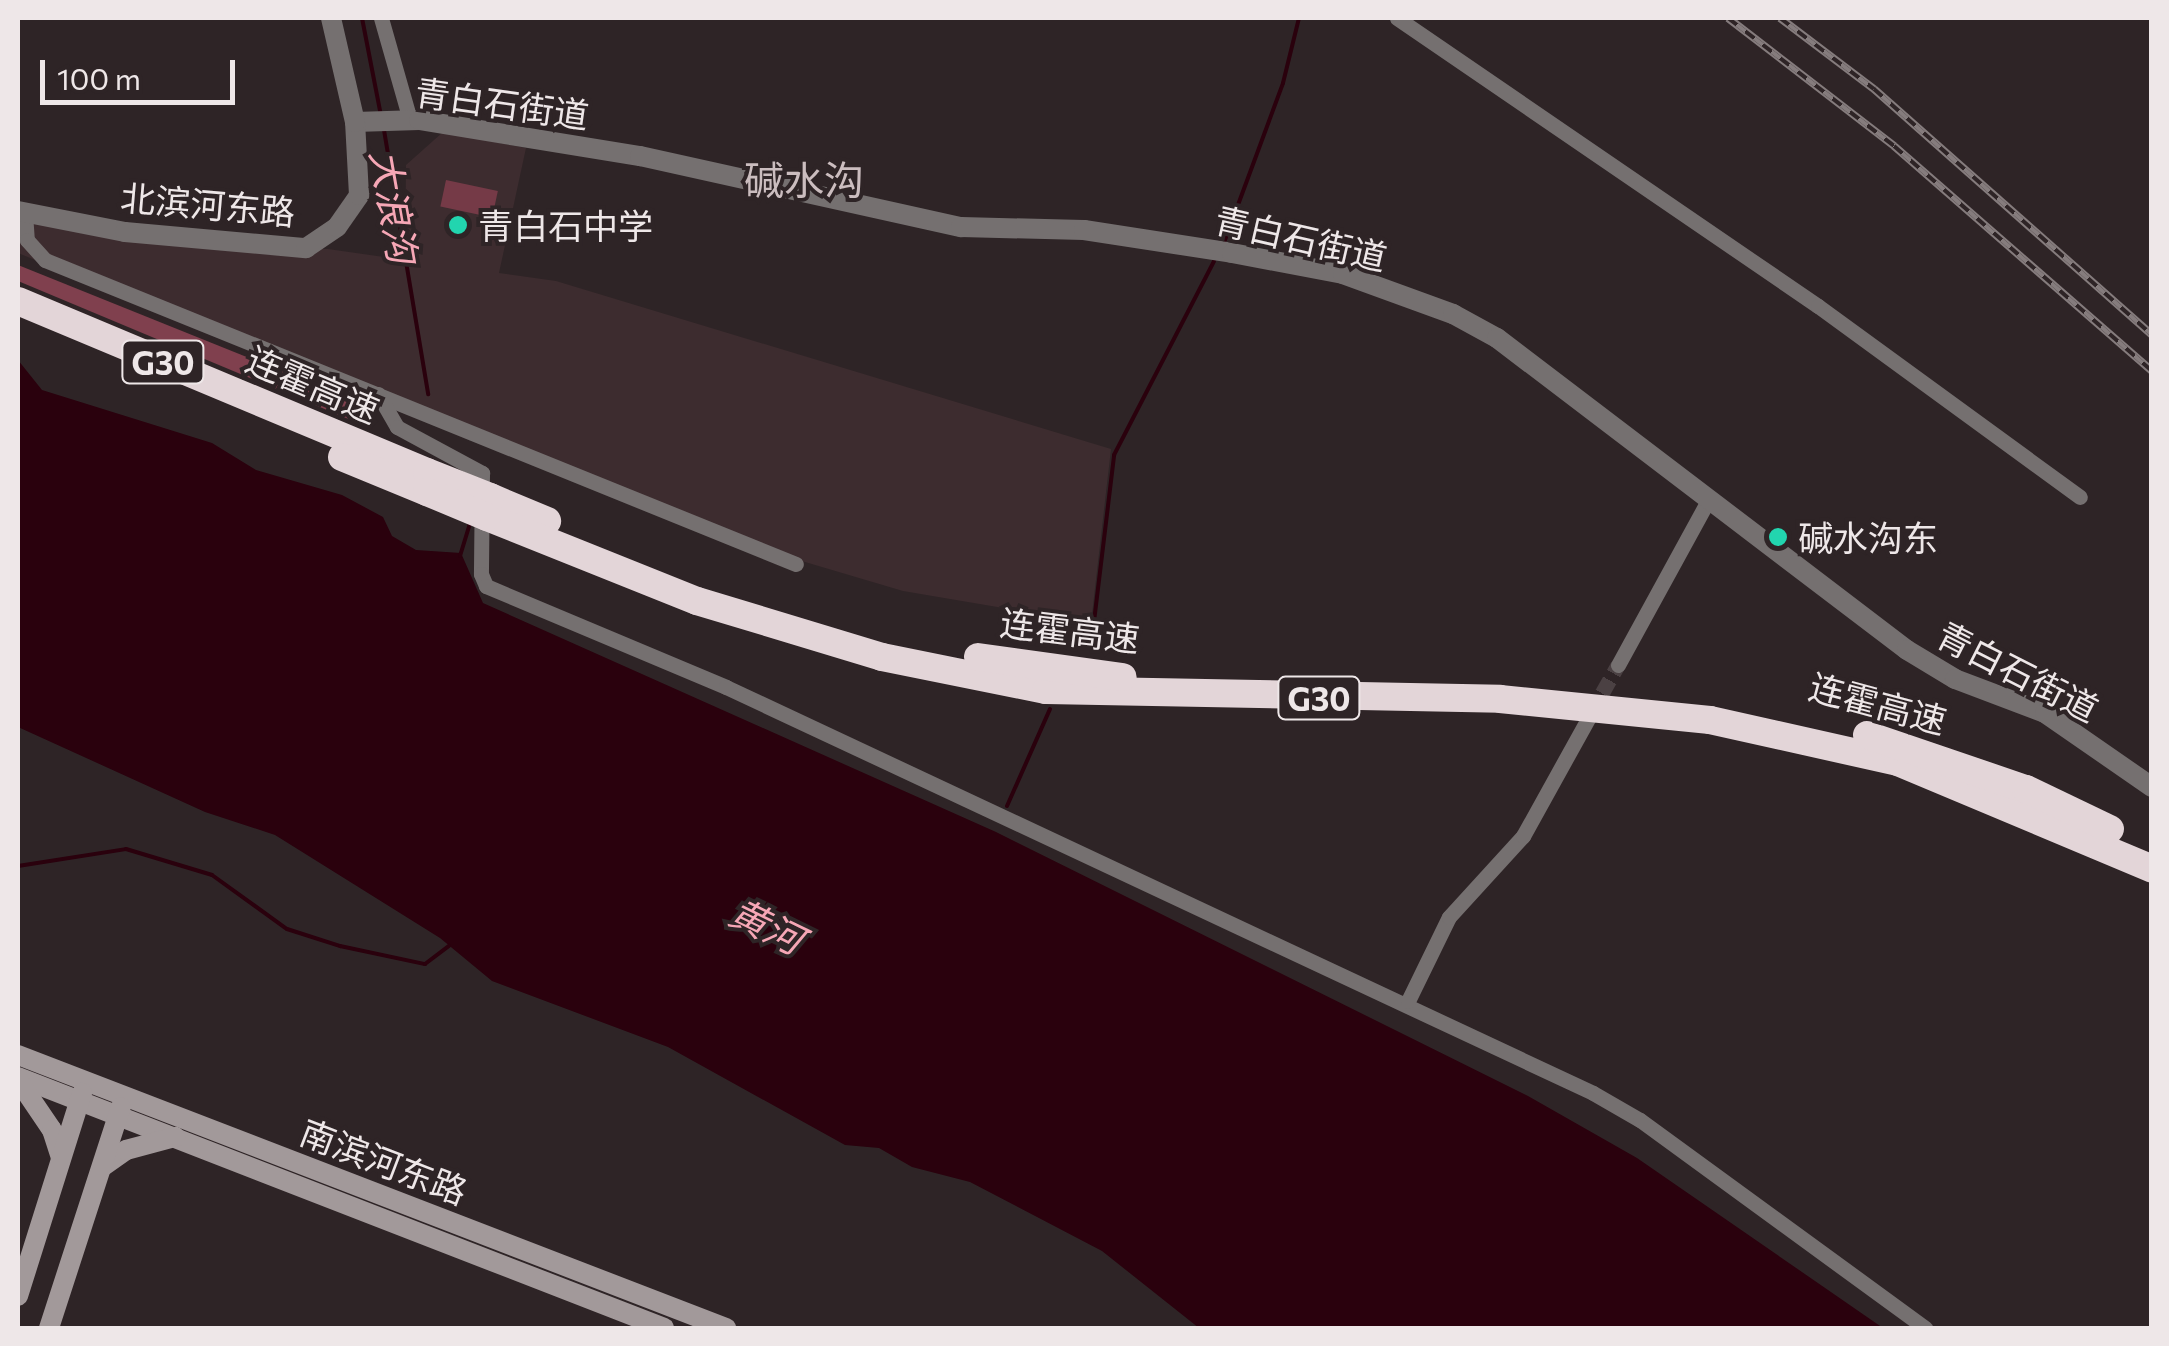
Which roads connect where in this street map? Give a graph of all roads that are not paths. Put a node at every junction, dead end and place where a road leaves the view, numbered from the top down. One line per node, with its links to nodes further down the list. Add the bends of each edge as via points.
1 (331, 18): 5 (street, 北滨河东路)
2 (381, 18): 4 (street)
3 (1396, 18): 11 (street, via 1772,274)
4 (405, 121): 5 (street, 青白石街道); 12 (street, 青白石街道, via 640,156 961,227 1084,230 1343,274 1497,338)
5 (362, 122): 6 (street, 北滨河东路, via 359,195 337,228 306,248 125,232)
6 (21, 212): 9 (street, via 27,240 45,260)
7 (18, 301): 10 (highway, 连霍高速 / G30)
8 (18, 322): 10 (highway, 连霍高速 / G30)
9 (378, 394): 14 (street); 20 (street, via 397,426 482,473 480,574 486,586 726,687)
10 (427, 482): 13 (highway, 连霍高速 / G30, bridge)
11 (2080, 498)
12 (1708, 499): 15 (street); 17 (street, 青白石街道, via 1908,650 1956,679 2045,713)
13 (488, 508): 18 (highway, 连霍高速 / G30, via 840,630 1022,666 1128,678 1504,682 1716,702 1906,744 2026,788); 19 (highway, 连霍高速 / G30, via 697,601 882,658 1046,690 1500,699 1710,720 1898,762)
14 (796, 564)
15 (1618, 665)
16 (1589, 717): 20 (street, via 1523,836 1449,916)
17 (2152, 787)
18 (2152, 851)
19 (2152, 869)
20 (1408, 1001): 34 (street, via 1640,1120)
21 (18, 1054): 23 (main road, 南滨河东路)
22 (18, 1079): 23 (main road, 南滨河东路); 26 (main road, via 52,1130)
23 (82, 1091): 24 (main road, 南滨河东路); 26 (main road)
24 (121, 1106): 25 (main road, 南滨河东路); 27 (main road); 29 (main road, 南滨河东路)
25 (174, 1137): 27 (main road, via 126,1150); 30 (main road, 南滨河东路)
26 (61, 1158): 28 (main road)
27 (102, 1167): 31 (main road)
28 (18, 1296)
29 (645, 1298): 30 (main road); 33 (main road, 南滨河东路)
30 (632, 1316): 32 (main road, 南滨河东路)
31 (49, 1328)
32 (664, 1328)
33 (726, 1328)
34 (1925, 1328)

